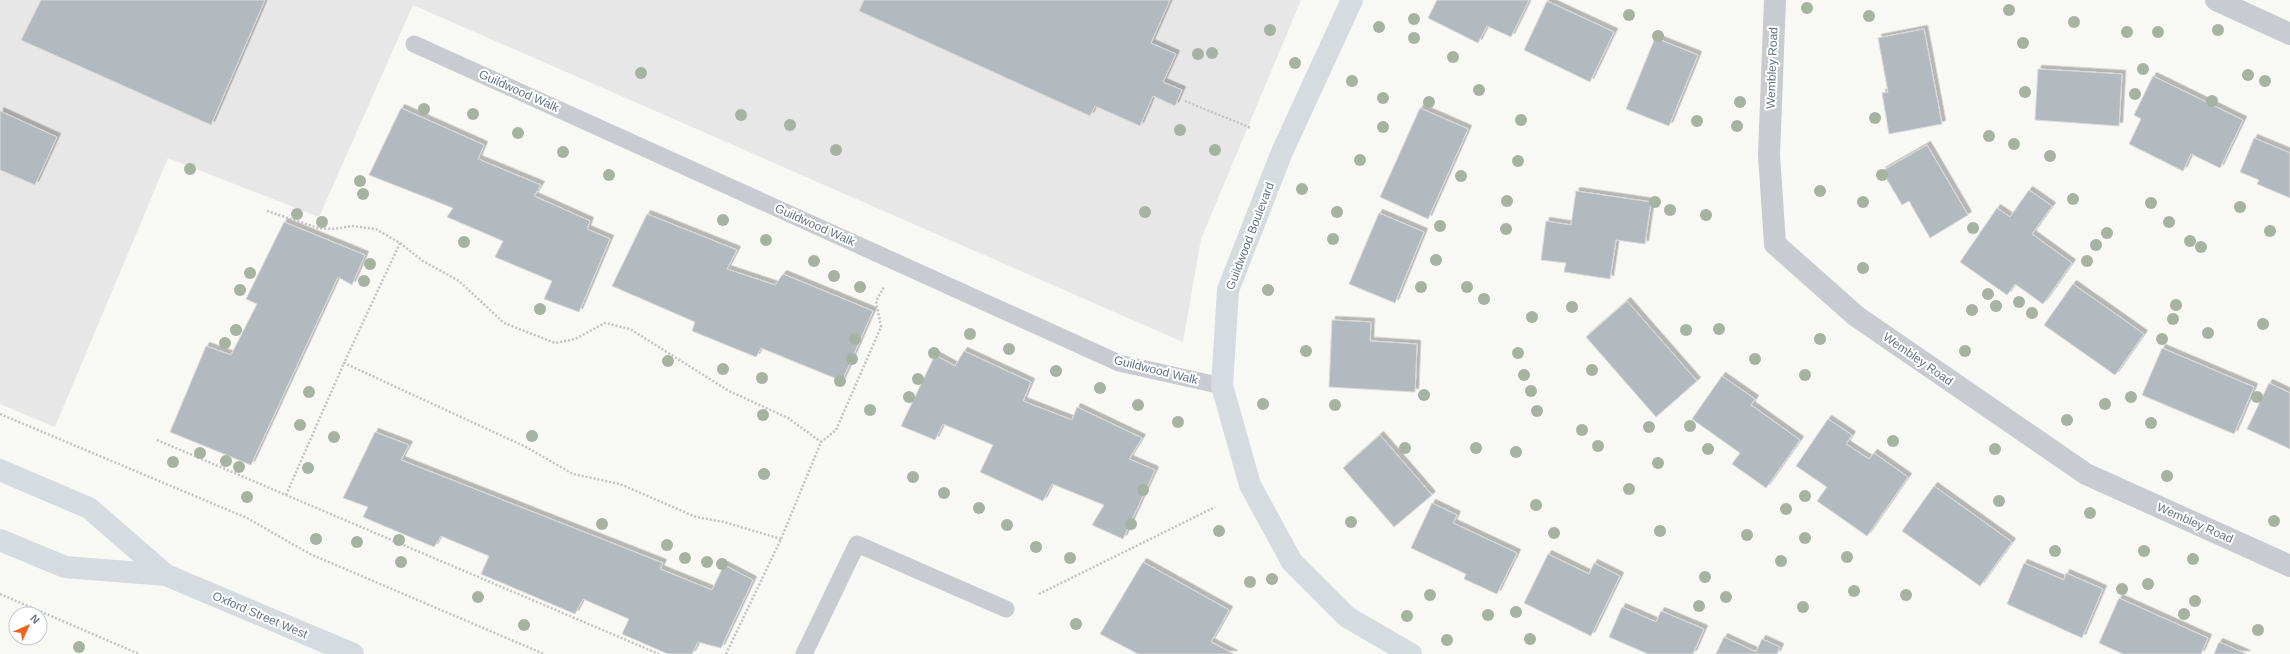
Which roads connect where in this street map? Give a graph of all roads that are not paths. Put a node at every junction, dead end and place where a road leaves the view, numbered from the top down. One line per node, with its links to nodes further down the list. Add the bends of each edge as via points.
1 (1352, 0): 6 (street, Guildwood Boulevard, via 1282,152 1228,290)
2 (1775, 0): 9 (street, Wembley Road, via 1769,155 1775,244 1856,316 2086,474)
3 (2216, 0): 4 (street)
4 (2290, 34)
5 (414, 44): 6 (lane, Guildwood Walk, via 1119,363)
6 (1222, 386): 14 (street, Guildwood Boulevard, via 1250,485 1292,562 1347,617)
7 (0, 470): 10 (street, Oxford Street West, via 89,508)
8 (0, 540): 10 (street, Oxford Street West, via 65,567)
9 (2290, 566)
10 (166, 575): 12 (street, Oxford Street West)
11 (1006, 609): 13 (lane, via 857,544)
12 (353, 654)
13 (804, 654)
14 (1411, 654)

